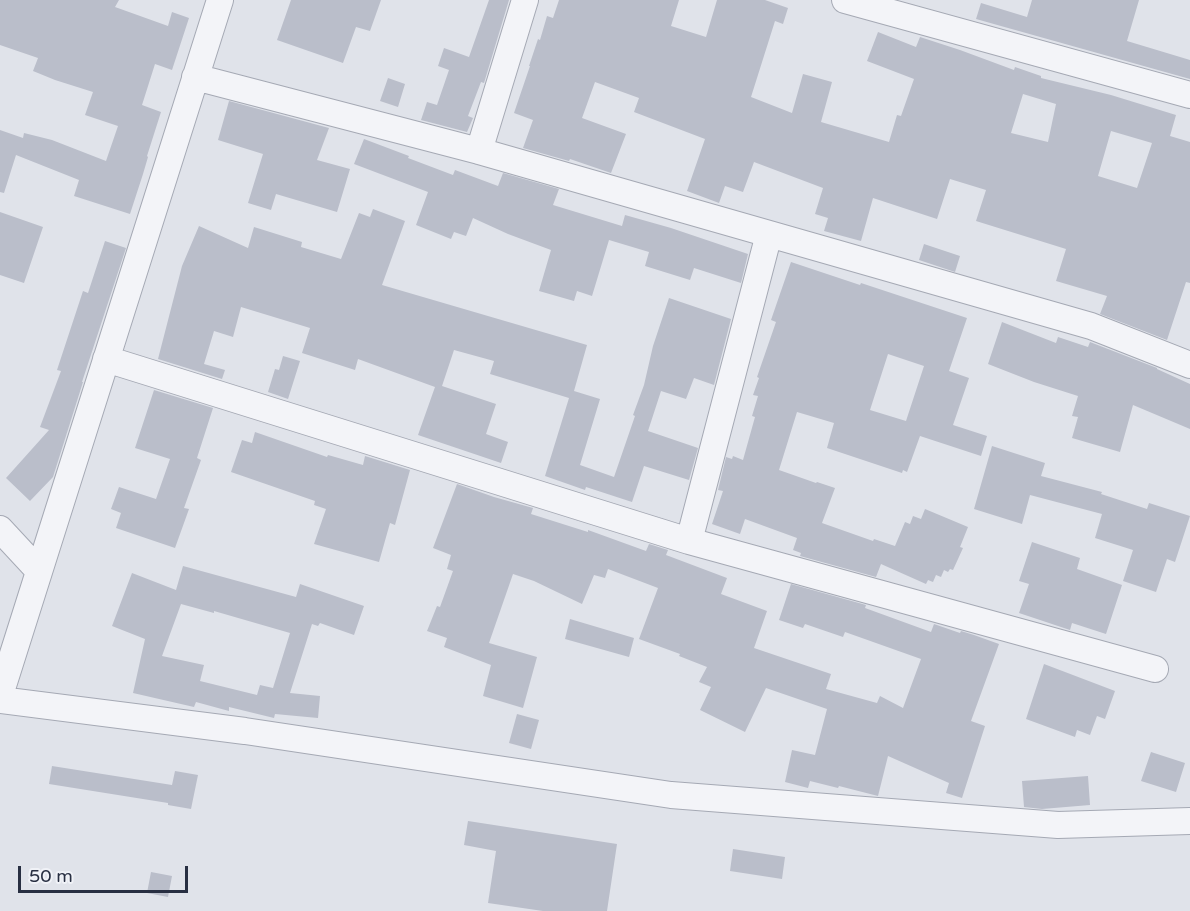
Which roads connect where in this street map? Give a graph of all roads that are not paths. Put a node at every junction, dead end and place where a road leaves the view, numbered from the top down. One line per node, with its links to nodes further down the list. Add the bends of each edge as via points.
1 (220, 0): 4 (street)
2 (525, 0): 6 (street)
3 (845, 0): 5 (street)
4 (195, 76): 6 (street); 8 (street)
5 (1190, 95)
6 (479, 151): 7 (street)
7 (769, 234): 9 (street, via 1091,326); 11 (street)
8 (106, 359): 11 (street); 12 (street)
9 (1190, 365)
10 (0, 529): 12 (street)
11 (689, 541): 13 (street)
12 (39, 571): 14 (street)
13 (1155, 669)
14 (0, 695)
15 (0, 700): 16 (street, via 244,731 670,795 1058,825)
16 (1190, 821)

